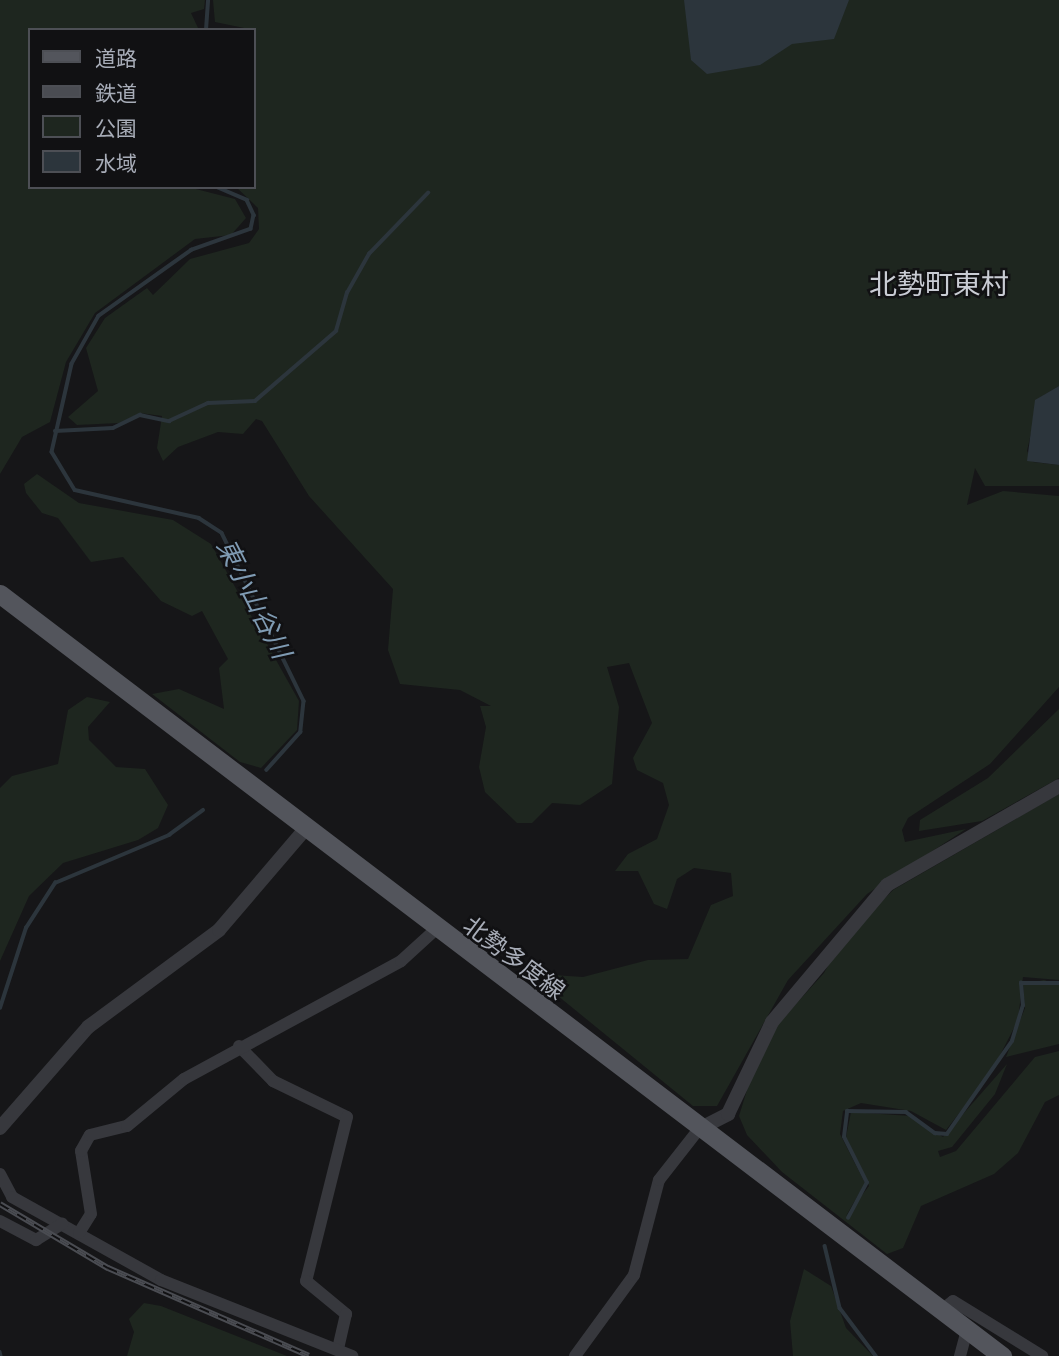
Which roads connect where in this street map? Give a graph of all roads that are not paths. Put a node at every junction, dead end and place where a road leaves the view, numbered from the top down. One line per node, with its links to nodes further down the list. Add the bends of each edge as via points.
1 (0, 594): 3 (main road, 北勢多度線)
2 (1059, 786): 7 (street, via 887,885 772,1022 728,1114)
3 (306, 828): 4 (main road, 北勢多度線); 6 (street, via 219,930 88,1027)
4 (436, 929): 5 (street, via 401,961); 7 (main road, 北勢多度線)
5 (239, 1046): 13 (street, via 184,1079 127,1126 90,1135 81,1152 91,1214); 16 (street, via 273,1082 347,1116 306,1281 346,1314 347,1331)
6 (0, 1128)
7 (699, 1129): 14 (main road, 北勢多度線); 18 (street, via 659,1180 634,1275)
8 (0, 1174): 10 (street)
9 (0, 1191): 10 (street)
10 (12, 1197): 12 (street)
11 (0, 1221): 12 (street, via 36,1240)
12 (62, 1224): 13 (street)
13 (79, 1233): 16 (street, via 161,1280)
14 (942, 1310): 15 (main road, 北勢多度線); 21 (street, via 953,1301)
15 (967, 1329): 19 (street); 20 (main road, 北勢多度線)
16 (338, 1349): 17 (street)
17 (352, 1356)
18 (575, 1356)
19 (960, 1356)
20 (1002, 1356)
21 (1042, 1356)

